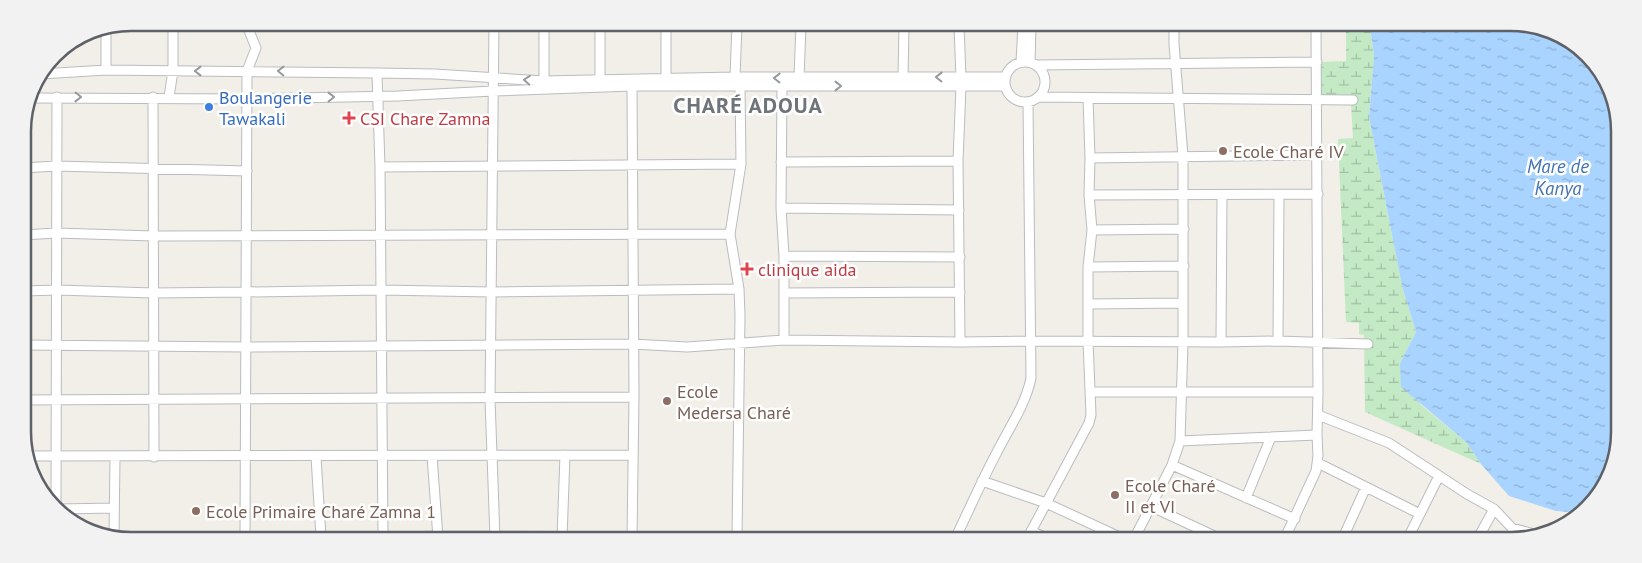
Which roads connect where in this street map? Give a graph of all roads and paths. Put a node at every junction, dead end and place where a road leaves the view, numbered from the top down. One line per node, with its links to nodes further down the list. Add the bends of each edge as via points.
1 (173, 31): 20 (street)
2 (249, 31): 21 (street, via 256,48)
3 (494, 31): 24 (street)
4 (544, 31): 30 (street)
5 (600, 31): 29 (street)
6 (666, 31): 28 (street)
7 (737, 31): 25 (street)
8 (801, 31): 27 (street)
9 (904, 31): 26 (street)
10 (959, 31): 32 (street)
11 (1024, 31): 17 (street)
12 (1031, 31): 17 (street)
13 (1174, 31): 18 (street)
14 (1316, 31): 16 (street)
15 (106, 35): 19 (street)
16 (1316, 62): 18 (street); 46 (street)
17 (1029, 63): 18 (street); 31 (street, via 1011,67); 41 (street, via 1043,71 1046,78)
18 (1176, 64): 44 (street)
19 (106, 70): 20 (street); 23 (street)
20 (173, 71): 21 (street, one-way to 20); 40 (street)
21 (247, 71): 22 (street, one-way to 21); 45 (street)
22 (377, 73): 24 (street); 37 (street)
23 (50, 74)
24 (494, 77): 30 (street, one-way to 24); 36 (street)
25 (735, 77): 27 (street, one-way to 25); 28 (street); 34 (street)
26 (903, 77): 27 (street); 32 (street, one-way to 26)
27 (799, 78)
28 (666, 79): 29 (street)
29 (600, 80): 30 (street)
30 (544, 81)
31 (1005, 81): 32 (street); 48 (street, via 1009,94 1015,100)
32 (961, 82): 35 (street, one-way to 32); 52 (street)
33 (632, 86): 34 (street); 36 (street); 57 (street)
34 (740, 87): 35 (street); 54 (street)
35 (782, 87): 53 (street)
36 (493, 91): 37 (street); 56 (street)
37 (378, 96): 45 (street, one-way to 37); 58 (street)
38 (57, 97): 39 (street, one-way to 39); 42 (street); 55 (street)
39 (153, 97): 40 (street); 60 (street)
40 (170, 97): 45 (street)
41 (1039, 97): 43 (street); 48 (street)
42 (37, 98)
43 (1088, 98): 44 (street); 51 (street)
44 (1179, 98): 46 (street); 50 (street)
45 (248, 99): 61 (street)
46 (1317, 99): 47 (street); 49 (street)
47 (1353, 100)
48 (1028, 102): 96 (street)
49 (1317, 155): 50 (street); 62 (street)
50 (1183, 156): 51 (street); 65 (street)
51 (1090, 158): 63 (street)
52 (958, 161): 53 (street); 68 (street)
53 (781, 162): 67 (street)
54 (741, 164): 57 (street); 74 (street)
55 (56, 166): 59 (street); 60 (street); 71 (street)
56 (492, 166): 57 (street); 58 (street); 72 (street)
57 (632, 166): 73 (street)
58 (380, 167): 77 (street)
59 (31, 168)
60 (153, 169): 61 (street); 78 (street)
61 (247, 171): 76 (street)
62 (1318, 194): 64 (street); 99 (street)
63 (1089, 195): 65 (street); 70 (street)
64 (1279, 195): 66 (street); 98 (street)
65 (1184, 196): 66 (street); 69 (street)
66 (1222, 196): 102 (street)
67 (781, 208): 68 (street); 79 (street)
68 (959, 210): 80 (street)
69 (1184, 229): 70 (street); 82 (street)
70 (1092, 230): 81 (street)
71 (56, 233): 75 (street); 78 (street); 84 (street)
72 (492, 234): 73 (street); 77 (street); 90 (street)
73 (632, 234): 74 (street); 86 (street)
74 (730, 234): 83 (street)
75 (31, 235)
76 (247, 235): 77 (street); 78 (street); 89 (street)
77 (380, 235): 85 (street)
78 (153, 236): 88 (street)
79 (784, 256): 80 (street); 92 (street)
80 (960, 257): 91 (street)
81 (1088, 266): 82 (street); 94 (street)
82 (1184, 266): 93 (street)
83 (740, 289): 86 (street); 103 (street)
84 (57, 290): 87 (street); 88 (street); 107 (street)
85 (380, 290): 89 (street); 90 (street); 108 (street)
86 (633, 290): 90 (street); 104 (street)
87 (31, 291)
88 (153, 292): 89 (street); 110 (street)
89 (246, 292): 111 (street)
90 (492, 292): 109 (street)
91 (960, 292): 92 (street); 100 (street)
92 (785, 293): 95 (street)
93 (1183, 303): 94 (street); 101 (street)
94 (1088, 304): 97 (street)
95 (784, 340): 100 (street); 103 (street)
96 (1030, 341): 97 (street); 100 (street); 140 (street, via 1029,389)
97 (1088, 341): 101 (street); 112 (street)
98 (1278, 341): 99 (street); 102 (street)
99 (1318, 341): 105 (street); 114 (street)
100 (960, 342)
101 (1183, 342): 102 (street); 113 (street)
102 (1221, 342)
103 (739, 343): 104 (street, via 687,347); 160 (street)
104 (632, 344): 109 (street); 116 (street)
105 (1368, 344)
106 (31, 345): 107 (street)
107 (56, 345): 110 (street); 120 (street)
108 (381, 345): 109 (street); 111 (street); 117 (street)
109 (492, 346): 118 (street)
110 (154, 347): 111 (street); 121 (street)
111 (246, 347): 115 (street)
112 (1091, 392): 113 (street); 144 (street, via 1089,423)
113 (1182, 392): 114 (street); 125 (street)
114 (1318, 392): 122 (street)
115 (246, 398): 117 (street); 121 (street); 135 (street)
116 (634, 398): 118 (street); 127 (street)
117 (381, 399): 118 (street); 130 (street)
118 (490, 399): 132 (street)
119 (31, 400): 120 (street)
120 (55, 400): 121 (street); 129 (street)
121 (154, 400): 134 (street)
122 (1318, 415): 123 (street); 139 (street, via 1391,444)
123 (1317, 435): 124 (street); 137 (street)
124 (1271, 437): 125 (street); 142 (street)
125 (1180, 441): 138 (street)
126 (565, 455): 127 (street); 132 (street); 158 (street)
127 (632, 455): 159 (street)
128 (35, 456): 129 (street)
129 (56, 456): 133 (street); 143 (street)
130 (382, 456): 131 (street); 136 (street); 155 (street)
131 (432, 456): 132 (street); 156 (street)
132 (492, 456): 157 (street)
133 (114, 457): 134 (street); 147 (street)
134 (154, 457): 135 (street)
135 (246, 457): 136 (street); 153 (street)
136 (316, 457): 154 (street)
137 (1318, 463): 141 (street); 150 (street)
138 (1172, 465): 142 (street); 145 (street)
139 (1439, 476): 148 (street); 149 (street)
140 (982, 481): 144 (street); 161 (street)
141 (1366, 487): 149 (street); 167 (street)
142 (1246, 498): 150 (street)
143 (57, 499)
144 (1046, 503): 162 (street); 163 (street)
145 (1150, 506): 164 (street); 165 (street)
146 (66, 508): 147 (street)
147 (114, 508): 151 (street)
148 (1494, 508): 152 (street, via 1512,528); 169 (street)
149 (1420, 514): 168 (street)
150 (1295, 519): 166 (street)
151 (114, 530)
152 (1523, 531)
153 (245, 532)
154 (321, 532)
155 (383, 532)
156 (438, 532)
157 (494, 532)
158 (562, 532)
159 (632, 532)
160 (736, 532)
161 (958, 532)
162 (1031, 532)
163 (1109, 532)
164 (1137, 532)
165 (1205, 532)
166 (1288, 532)
167 (1346, 532)
168 (1411, 532)
169 (1481, 532)

